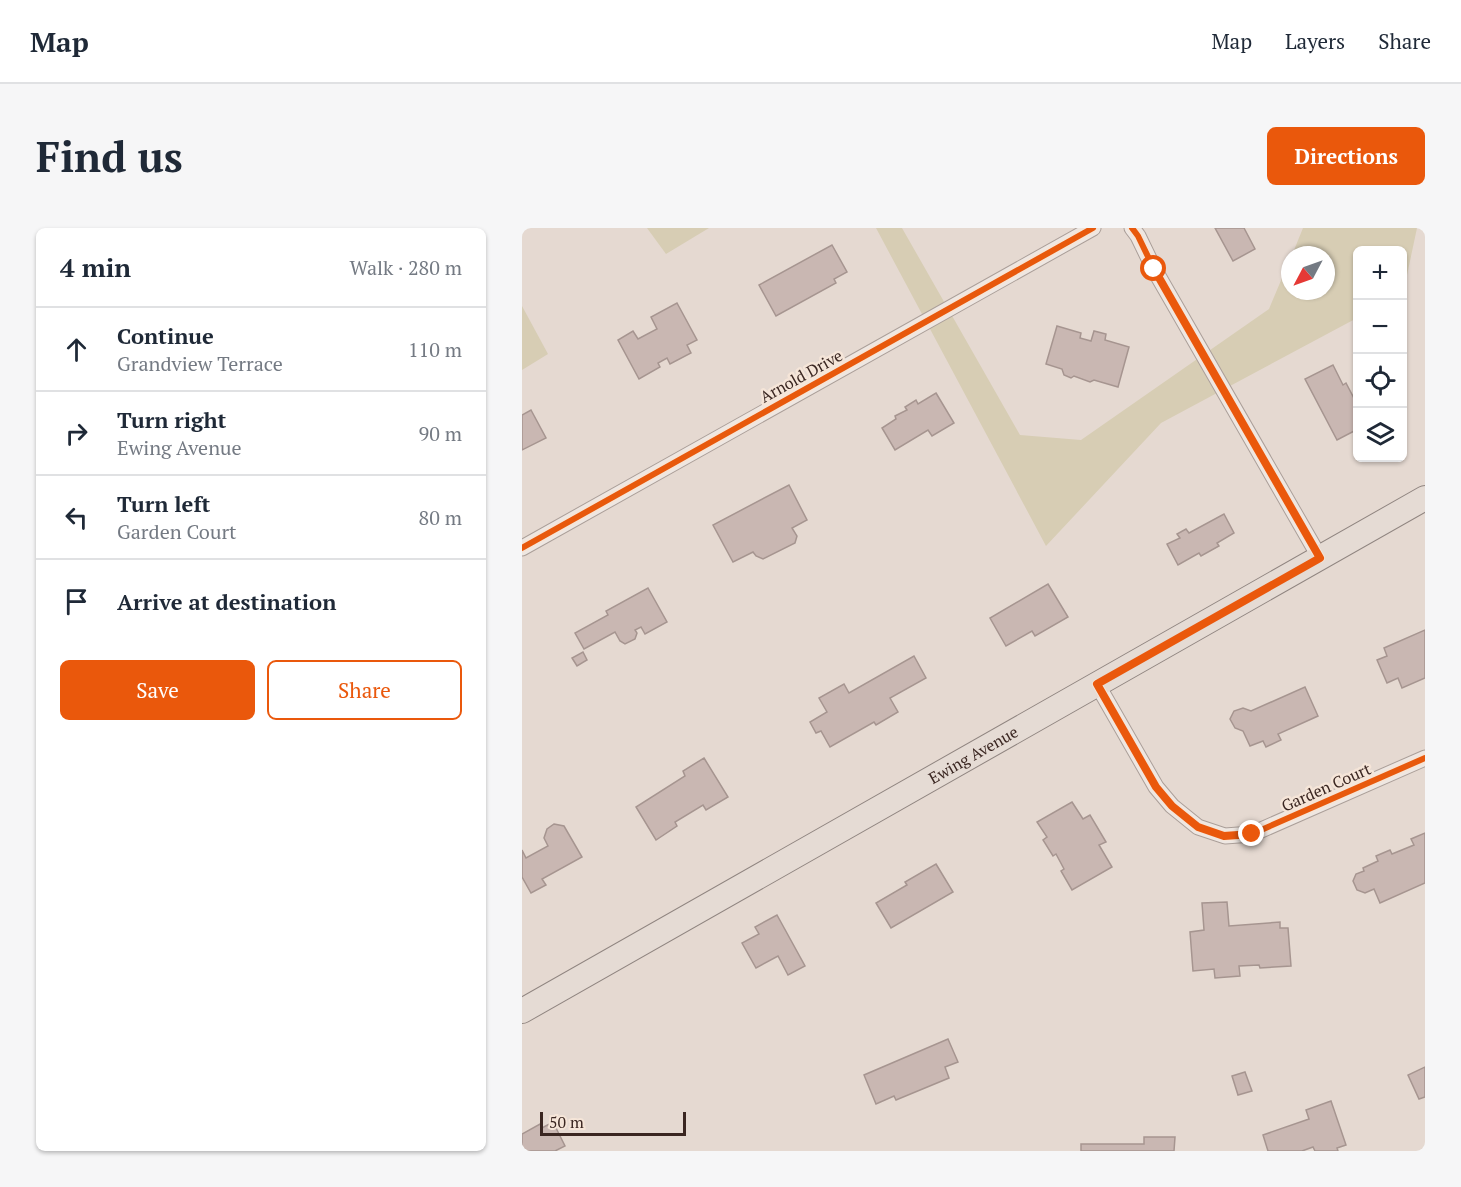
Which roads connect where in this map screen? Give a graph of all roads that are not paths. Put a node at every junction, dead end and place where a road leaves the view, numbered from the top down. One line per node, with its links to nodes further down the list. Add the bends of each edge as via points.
1 (1093, 228): 4 (street, Arnold Drive)
2 (1132, 228): 5 (street)
3 (1425, 498): 5 (main road, Ewing Avenue)
4 (522, 548)
5 (1320, 558): 6 (main road, Ewing Avenue)
6 (1097, 684): 7 (street, Garden Court, via 1156,787 1198,827 1224,836 1252,834); 8 (main road, Ewing Avenue)
7 (1425, 758)
8 (522, 1011)

